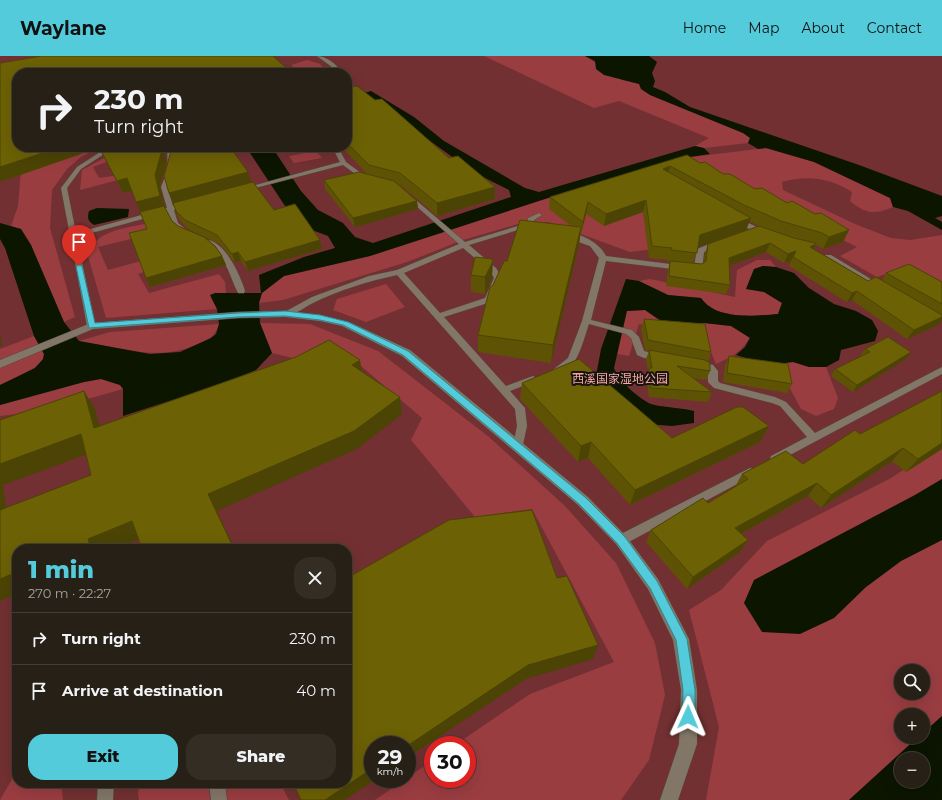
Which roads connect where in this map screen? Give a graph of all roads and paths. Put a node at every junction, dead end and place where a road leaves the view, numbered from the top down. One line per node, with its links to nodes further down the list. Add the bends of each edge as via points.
1 (319, 56): 2 (lane)
2 (337, 68)
3 (104, 152): 17 (lane, via 79,168 64,188)
4 (170, 152): 11 (lane, via 171,170 164,188)
5 (337, 152): 6 (lane)
6 (344, 163): 7 (lane, via 364,180); 8 (lane)
7 (378, 182)
8 (236, 191)
9 (403, 192): 20 (lane)
10 (193, 203): 11 (lane)
11 (171, 209): 17 (lane); 25 (lane, via 175,224 188,234 213,244 228,261 237,276)
12 (539, 215): 20 (lane, via 530,219 536,225)
13 (731, 216): 14 (lane)
14 (757, 230): 16 (lane); 18 (lane)
15 (563, 234): 22 (lane, via 593,244 600,249)
16 (743, 235)
17 (73, 236): 29 (lane)
18 (771, 237)
19 (728, 240): 22 (lane, via 700,251 698,270)
20 (463, 245): 23 (lane); 27 (lane, via 493,270 498,278 488,300)
21 (820, 252): 24 (lane)
22 (603, 258): 28 (lane)
23 (399, 272): 26 (lane, via 372,278 315,299); 27 (lane)
24 (884, 290)
25 (241, 291)
26 (285, 314): 29 (street, via 238,315); 36 (street, via 345,324 406,353)
27 (439, 316): 34 (lane)
28 (586, 320): 30 (lane, via 629,332 635,337 640,352 644,355); 34 (lane, via 572,360 563,367)
29 (86, 328): 32 (street)
30 (668, 359)
31 (690, 363): 35 (lane, via 710,367 714,371 713,382 722,388 783,404)
32 (0, 364)
33 (942, 370): 35 (lane)
34 (504, 390): 36 (lane, via 520,408 522,426)
35 (814, 438): 37 (lane)
36 (518, 446): 37 (street, via 583,501)
37 (621, 540): 42 (street, via 654,584 682,639 689,690 688,744)
38 (106, 788): 40 (lane)
39 (218, 788): 41 (lane)
40 (105, 800)
41 (219, 800)
42 (669, 800)

